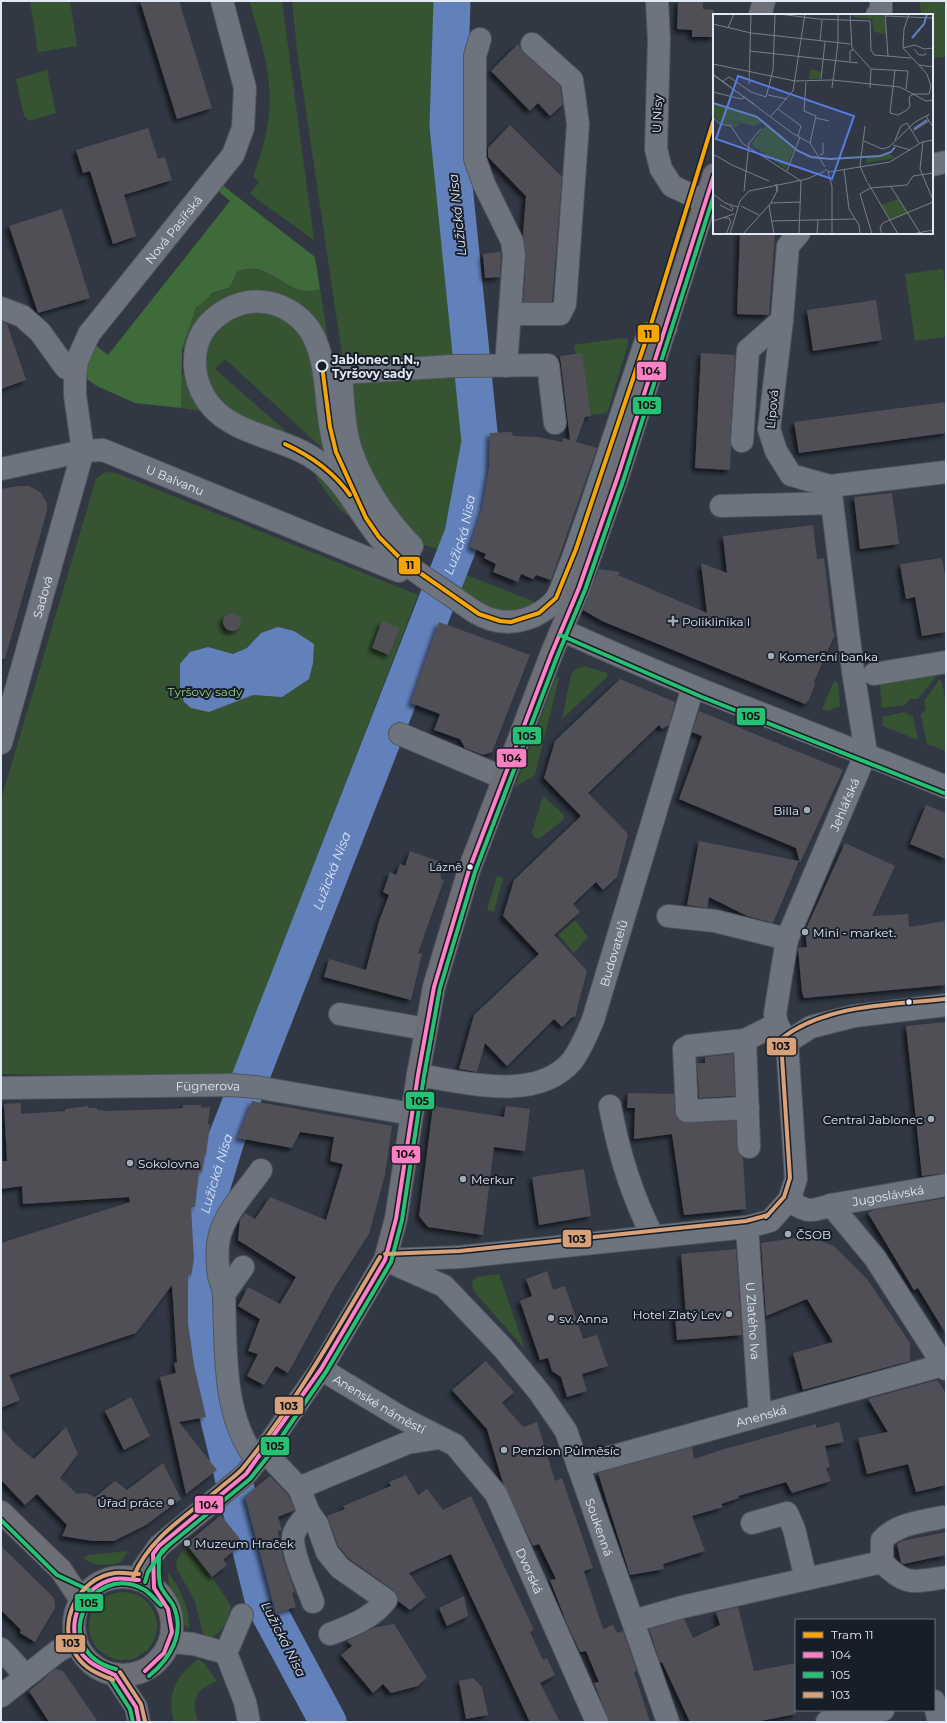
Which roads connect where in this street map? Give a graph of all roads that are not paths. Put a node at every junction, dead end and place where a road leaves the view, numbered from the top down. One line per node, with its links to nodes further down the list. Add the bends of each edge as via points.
1 (222, 1): 18 (street, Nová Pasířská, via 245,88 243,128 233,155 89,334)
2 (657, 1): 12 (street, U Nisy, via 659,40 656,149 661,169 672,186)
3 (764, 1): 5 (main road)
4 (881, 1): 6 (street, via 881,11)
5 (760, 14)
6 (878, 14)
7 (480, 39): 15 (street, via 475,56 475,160 512,241 514,255)
8 (532, 44): 15 (street, via 572,80 577,116 565,304 560,314)
9 (946, 162): 10 (street)
10 (933, 165)
11 (713, 178): 12 (main road)
12 (706, 202): 27 (main road, via 666,328)
13 (798, 234): 16 (street, Lípová, via 788,246)
14 (1, 308): 18 (street, via 22,316 40,332 66,368)
15 (510, 314): 17 (street)
16 (782, 320): 20 (street, via 748,350); 24 (street, Lípová, via 769,429 776,451 791,475)
17 (499, 366): 19 (street, via 548,365); 28 (street, via 341,373 350,446 379,505 412,546)
18 (75, 370): 21 (street, Nová Pasířská, via 75,395)
19 (555, 423)
20 (742, 441)
21 (83, 451): 22 (street, U Balvanu); 28 (street, U Balvanu, via 103,450 119,456 399,571); 34 (street, Sadová)
22 (1, 469)
23 (946, 472): 24 (street, Lípová)
24 (831, 494): 25 (street); 35 (street)
25 (721, 506)
26 (366, 518): 26 (street, via 344,486 306,452 224,418 212,407 199,385 195,360 201,336 216,317 238,305 265,302 289,309 309,330 316,341 320,358 336,452); 28 (street, via 379,537)
27 (585, 548): 28 (street, via 556,598 543,611 511,622 489,619 432,583); 29 (main road)
28 (403, 561)
29 (562, 630): 32 (street); 36 (main road)
30 (946, 662): 31 (street)
31 (874, 674)
32 (693, 687): 35 (street); 45 (street, Budovatelů, via 593,1020 583,1043 571,1061 543,1081 524,1086 505,1087)
33 (400, 734): 36 (street)
34 (1, 743)
35 (866, 753): 37 (street); 39 (street, Jehlářská)
36 (504, 778): 42 (main road, via 469,870 434,987)
37 (946, 786)
38 (668, 916): 39 (street, via 715,921)
39 (788, 939): 43 (street, Jehlářská, via 775,1014)
40 (946, 1005): 43 (street, via 854,1016)
41 (340, 1014): 42 (street)
42 (426, 1029): 45 (main road)
43 (782, 1033): 44 (street); 53 (street, Jehlářská, via 796,1179)
44 (745, 1040): 48 (street); 48 (street, via 689,1046 684,1049 687,1111)
45 (418, 1075): 49 (main road)
46 (1, 1088): 49 (street, Fügnerova, via 231,1085)
47 (610, 1106): 56 (street, via 622,1157)
48 (748, 1108): 50 (street)
49 (412, 1114): 57 (main road, via 396,1219)
50 (749, 1146)
51 (261, 1170): 59 (street, via 231,1211 221,1230 218,1263)
52 (946, 1186): 54 (street, Jugoslávská)
53 (789, 1200): 54 (street, Jugoslávská, via 802,1210 814,1211); 55 (street, via 770,1221)
54 (831, 1206): 60 (street, via 875,1258)
55 (747, 1227): 56 (street); 62 (street, U Zlatého lva)
56 (654, 1236): 57 (street, via 460,1257)
57 (385, 1260): 61 (main road, Anenské náměstí); 65 (street, Soukenná, via 444,1286 503,1348 540,1393 566,1431)
58 (243, 1267): 59 (street)
59 (224, 1294): 64 (street, via 229,1384 237,1426)
60 (943, 1359): 62 (street, Anenská)
61 (321, 1369): 63 (street, Anenské náměstí); 64 (main road, Anenské náměstí)
62 (760, 1416): 65 (street, Anenská)
63 (431, 1433): 66 (street); 94 (street, Dvorská, via 455,1445 496,1494)
64 (256, 1461): 66 (street); 74 (main road, Anenské náměstí, via 214,1502 159,1546 153,1554)
65 (578, 1466): 78 (street, Soukenná)
66 (299, 1488): 68 (street)
67 (1, 1512): 75 (main road)
68 (309, 1513): 76 (street, via 299,1524 293,1538); 79 (street, via 317,1524 327,1552 340,1568 386,1600 380,1608 346,1628)
69 (942, 1517): 71 (street, via 905,1525 890,1532 882,1540)
70 (752, 1523): 73 (street, via 787,1513 794,1529)
71 (882, 1562): 72 (street, via 892,1573 911,1582); 73 (street)
72 (946, 1577)
73 (806, 1579): 78 (street, via 682,1607)
74 (146, 1584): 75 (main road, via 120,1577 102,1582); 81 (main road, via 160,1594 169,1609 172,1625)
75 (88, 1593): 80 (main road, via 74,1620)
76 (313, 1602)
77 (242, 1615): 83 (street)
78 (633, 1621): 95 (street, Soukenná)
79 (330, 1634)
80 (76, 1642): 85 (main road, via 83,1656 94,1666); 86 (street, via 58,1651)
81 (170, 1642): 83 (street, via 193,1644); 84 (main road, via 158,1662)
82 (1, 1649): 86 (street)
83 (226, 1653): 93 (street, via 245,1702)
84 (145, 1671): 85 (main road); 92 (main road)
85 (115, 1675): 92 (main road)
86 (26, 1676): 87 (street)
87 (1, 1696)
88 (946, 1696): 89 (street)
89 (935, 1700)
90 (935, 1704): 97 (street)
91 (878, 1711): 96 (street)
92 (138, 1715)
93 (249, 1722)
94 (597, 1722)
95 (668, 1722)
96 (827, 1722)
97 (939, 1722)

